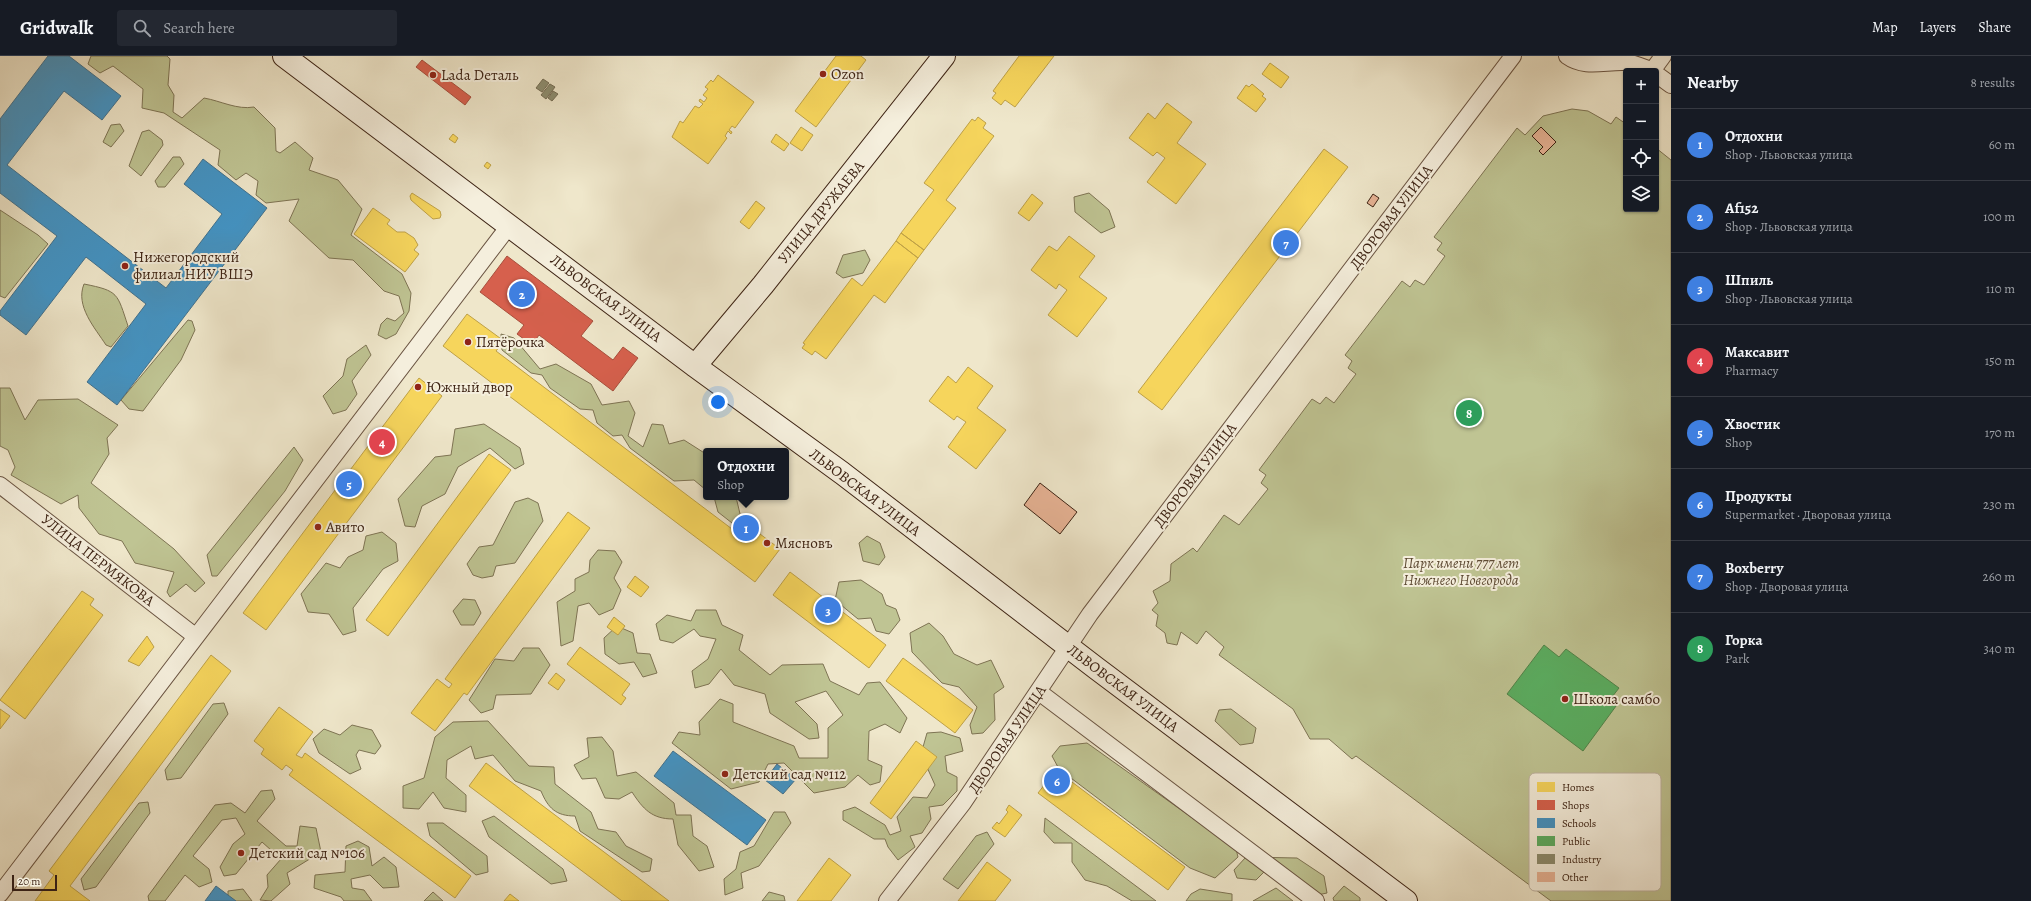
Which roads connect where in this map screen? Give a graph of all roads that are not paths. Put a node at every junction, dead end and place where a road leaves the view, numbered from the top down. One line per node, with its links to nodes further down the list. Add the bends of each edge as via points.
1 (284, 56): 10 (main road, ЛЬВОВСКАЯ УЛИЦА)
2 (1512, 56): 14 (street, ДВОРОВАЯ УЛИЦА, via 1110,589)
3 (1567, 56): 6 (street, via 1575,62 1584,64 1627,62)
4 (1663, 56): 7 (street)
5 (938, 58): 11 (main road, УЛИЦА ДРУЖАЕВА, via 762,285)
6 (1644, 68)
7 (1654, 68)
8 (1659, 76): 9 (street)
9 (1671, 85)
10 (509, 226): 11 (main road, ЛЬВОВСКАЯ УЛИЦА); 13 (street)
11 (695, 366): 14 (main road, ЛЬВОВСКАЯ УЛИЦА, via 842,473)
12 (0, 485): 13 (street, УЛИЦА ПЕРМЯКОВА)
13 (195, 636): 16 (street)
14 (1069, 648): 15 (street, ДВОРОВАЯ УЛИЦА); 19 (main road, ЛЬВОВСКАЯ УЛИЦА)
15 (1039, 692): 17 (street, ДВОРОВАЯ УЛИЦА, via 963,803); 18 (street)
16 (0, 894)
17 (887, 901)
18 (1316, 901)
19 (1406, 901)

